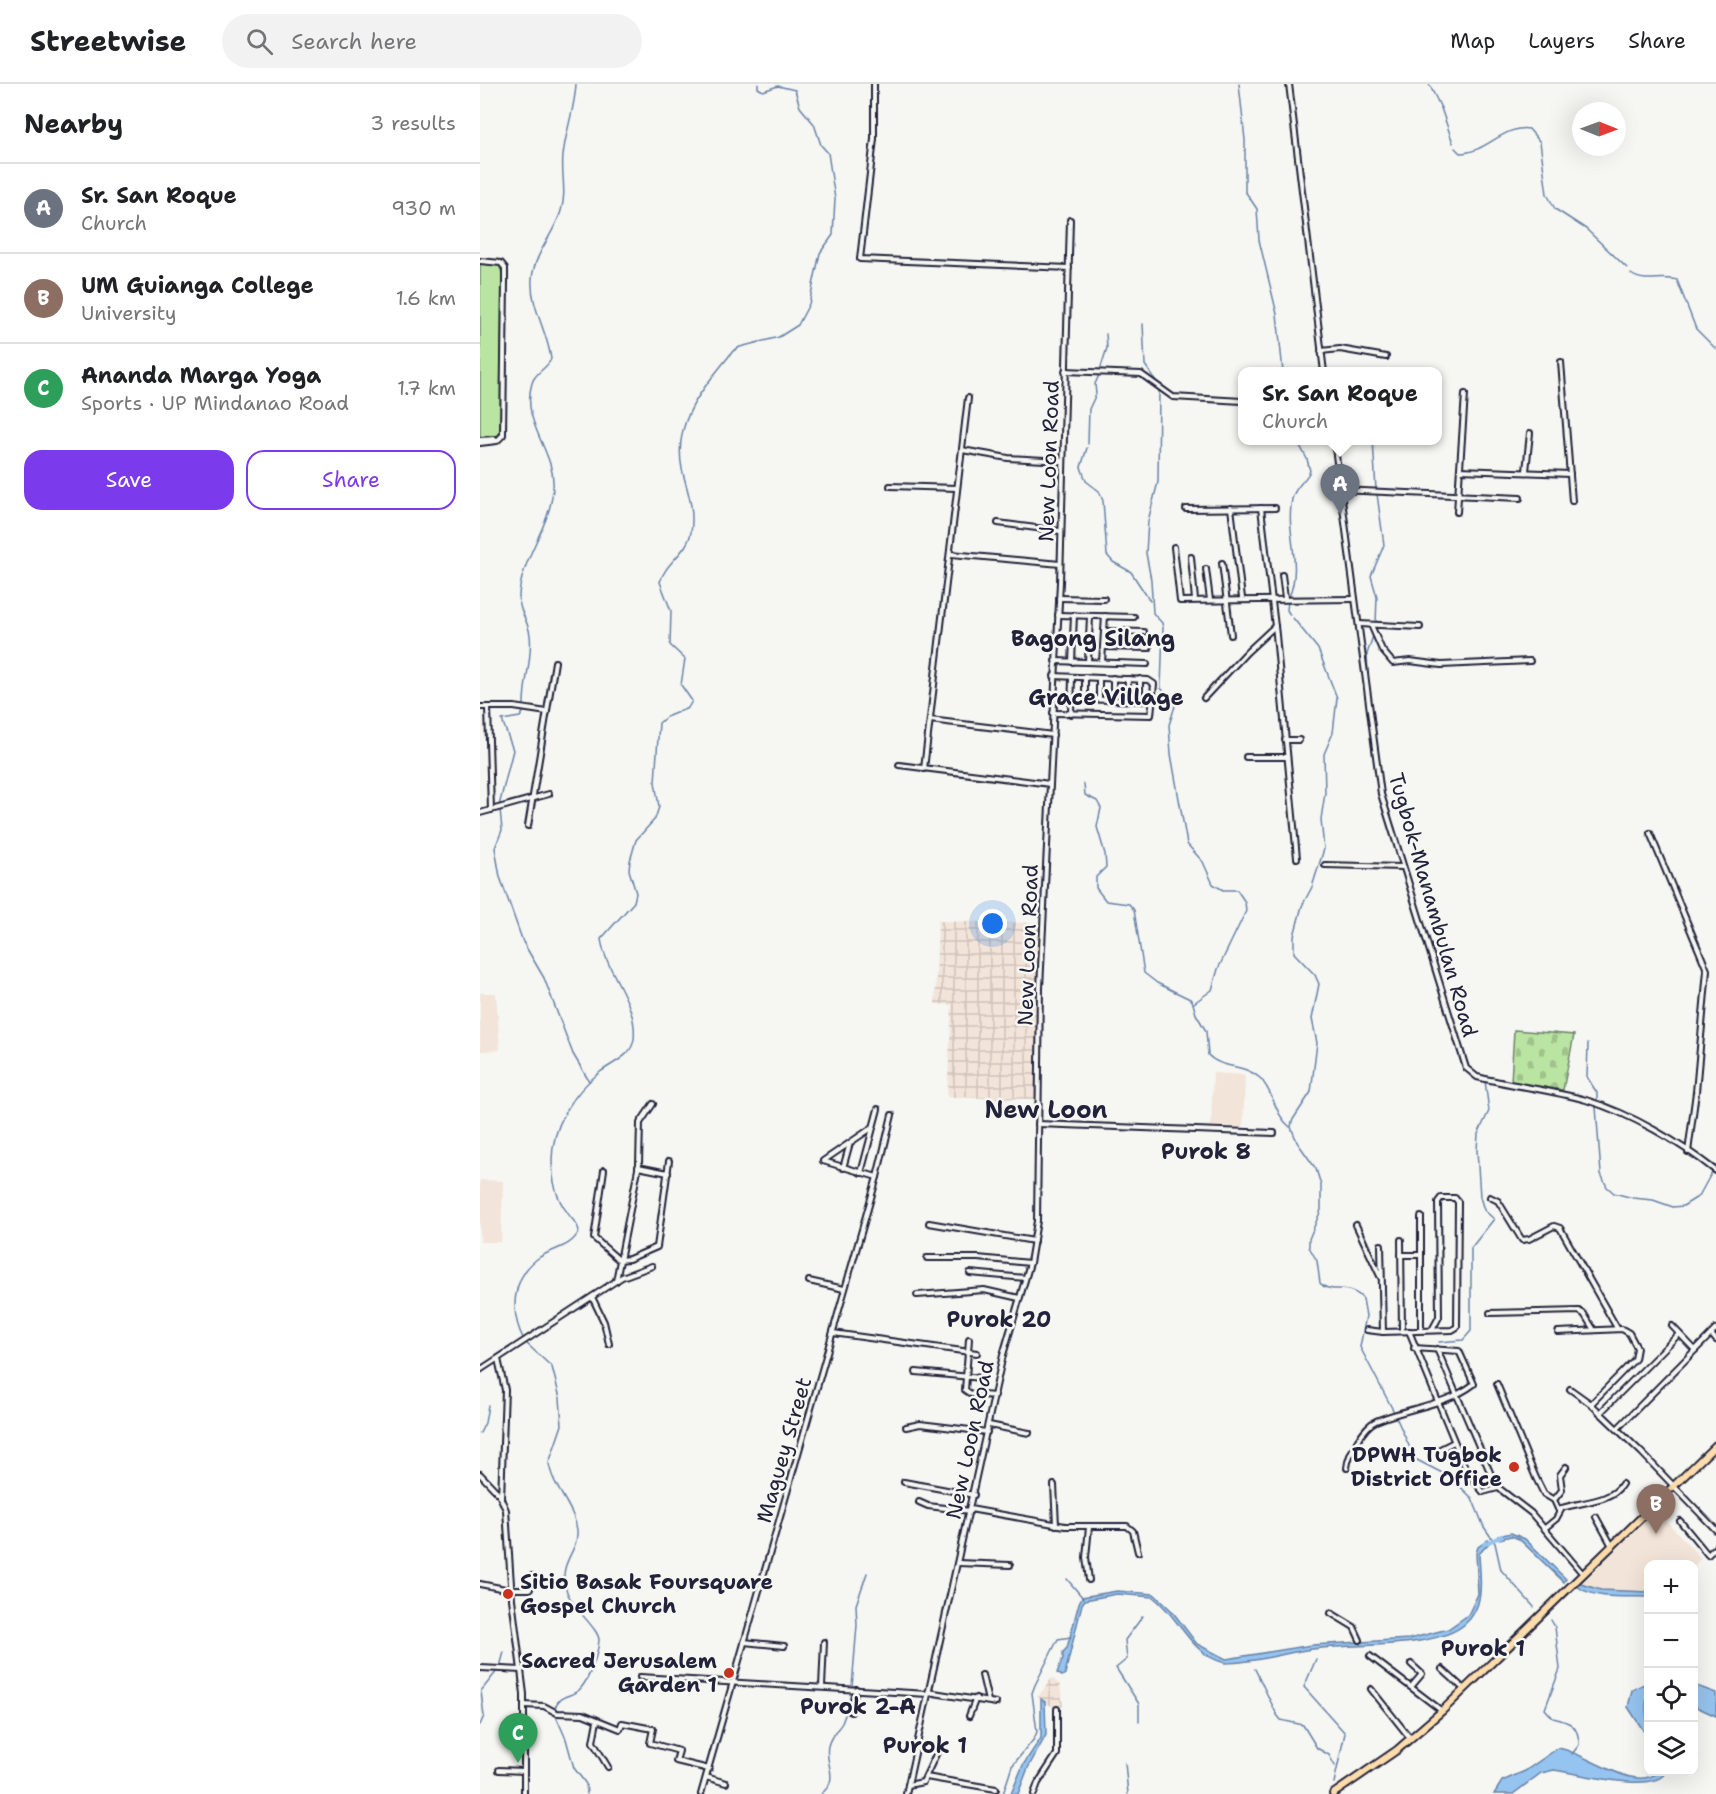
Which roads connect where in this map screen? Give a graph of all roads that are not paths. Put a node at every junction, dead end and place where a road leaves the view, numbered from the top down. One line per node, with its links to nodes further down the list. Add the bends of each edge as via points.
1 (874, 84): 5 (street, via 874,139 860,259)
2 (1288, 84): 6 (street)
3 (1070, 220): 5 (street)
4 (480, 262): 15 (street, via 501,262 505,283 503,435 494,442)
5 (1069, 268): 10 (street)
6 (1321, 351): 7 (street, via 1340,349); 9 (street)
7 (1386, 357)
8 (1561, 363): 21 (street)
9 (1323, 367)
10 (1065, 371): 13 (street, New Loon Road, via 1141,374 1173,397); 18 (street, New Loon Road)
11 (1466, 394): 19 (street)
12 (968, 398): 17 (street)
13 (1238, 401)
14 (1530, 433): 20 (street)
15 (480, 441)
16 (1334, 445): 24 (street, Tugbok-Manambulan Road)
17 (962, 450): 18 (street); 23 (street)
18 (1062, 461): 34 (street, New Loon Road)
19 (1460, 470): 20 (street); 25 (street)
20 (1526, 471): 21 (street)
21 (1570, 474): 27 (street)
22 (890, 486): 23 (street)
23 (957, 488): 36 (street)
24 (1340, 490): 25 (street); 48 (street, Tugbok-Manambulan Road)
25 (1458, 495): 26 (street); 32 (street)
26 (1520, 498)
27 (1572, 501)
28 (1230, 508): 29 (street); 31 (street); 43 (street)
29 (1261, 508): 30 (street); 44 (street)
30 (1275, 508)
31 (1186, 509)
32 (1457, 512)
33 (998, 523): 34 (street)
34 (1060, 531): 39 (street, New Loon Road)
35 (1173, 547): 49 (street, via 1180,601)
36 (951, 554): 39 (street); 92 (street)
37 (1191, 557): 49 (street)
38 (1222, 563): 47 (street)
39 (1060, 564): 42 (street, New Loon Road)
40 (1206, 569): 50 (street)
41 (1282, 575): 45 (street)
42 (1059, 598): 46 (street); 51 (street, New Loon Road)
43 (1242, 598): 44 (street); 47 (street)
44 (1271, 598): 45 (street); 58 (street)
45 (1285, 598): 48 (street)
46 (1104, 599)
47 (1225, 599): 50 (street); 62 (street)
48 (1355, 599): 56 (street, Tugbok-Manambulan Road)
49 (1195, 600): 50 (street)
50 (1210, 600)
51 (1058, 615): 52 (street); 65 (street, New Loon Road)
52 (1074, 615): 53 (street); 68 (street)
53 (1090, 616): 54 (street); 69 (street)
54 (1105, 616): 55 (street); 60 (street)
55 (1134, 617)
56 (1359, 624): 57 (street); 109 (street, Tugbok-Manambulan Road, via 1381,794)
57 (1371, 625): 59 (street); 66 (street, via 1382,650 1393,663)
58 (1275, 626): 79 (street); 95 (street)
59 (1420, 627)
60 (1104, 631): 61 (street); 63 (street)
61 (1144, 632)
62 (1231, 635)
63 (1103, 647): 64 (street); 70 (street)
64 (1149, 648)
65 (1055, 661): 68 (street); 72 (street, New Loon Road)
66 (1530, 661)
67 (555, 662): 89 (street)
68 (1072, 662): 69 (street)
69 (1088, 662): 70 (street)
70 (1102, 662): 71 (street)
71 (1147, 664)
72 (1054, 676): 73 (street); 90 (street, New Loon Road)
73 (1072, 677): 74 (street); 80 (street)
74 (1085, 677): 75 (street); 81 (street)
75 (1099, 678): 76 (street); 82 (street)
76 (1113, 678): 77 (street); 83 (street)
77 (1128, 679): 78 (street); 84 (street)
78 (1140, 679): 85 (street); 86 (street, via 1154,684)
79 (1204, 698)
80 (1071, 699): 81 (street); 91 (street)
81 (1084, 699): 82 (street)
82 (1099, 699): 83 (street)
83 (1113, 700): 84 (street)
84 (1127, 700): 85 (street)
85 (1140, 701): 86 (street)
86 (1154, 701): 91 (street, via 1152,714)
87 (488, 706): 88 (street); 89 (street); 103 (street)
88 (480, 707)
89 (547, 712): 102 (street)
90 (1053, 713): 91 (street); 93 (street, New Loon Road)
91 (1071, 714)
92 (930, 720): 93 (street); 99 (street)
93 (1053, 735): 100 (street, New Loon Road)
94 (1299, 740): 95 (street)
95 (1285, 741): 97 (street)
96 (1246, 757): 97 (street)
97 (1286, 757): 107 (street)
98 (899, 765): 99 (street)
99 (924, 769): 100 (street)
100 (1050, 783): 113 (street, New Loon Road)
101 (549, 794): 102 (street)
102 (533, 798): 103 (street); 105 (street)
103 (491, 810): 104 (street)
104 (480, 813)
105 (528, 826)
106 (1650, 833): 117 (street, via 1707,970)
107 (1297, 858)
108 (1324, 865): 109 (street)
109 (1402, 867): 117 (street, Tugbok-Manambulan Road, via 1469,1072 1601,1105)
110 (653, 1104): 119 (street, via 640,1123)
111 (878, 1109): 114 (street)
112 (892, 1115): 125 (street, Maguey Street)
113 (1038, 1124): 115 (street); 131 (street, New Loon Road)
114 (873, 1127): 116 (street); 124 (street)
115 (1274, 1133)
116 (850, 1142): 120 (street); 120 (street, via 823,1160)
117 (1688, 1152): 122 (street, Tugbok-Manambulan Road)
118 (669, 1161): 123 (street)
119 (639, 1167): 123 (street); 136 (street)
120 (843, 1168): 124 (street)
121 (604, 1170): 136 (street, via 594,1238)
122 (1716, 1171)
123 (668, 1173): 136 (street, via 657,1247)
124 (861, 1173): 125 (street)
125 (878, 1177): 144 (street, Maguey Street)
126 (1490, 1197): 150 (street, via 1498,1201 1522,1240 1554,1226 1560,1228)
127 (1420, 1217): 133 (street)
128 (928, 1223): 131 (street)
129 (1356, 1225): 141 (street)
130 (1401, 1240): 134 (street)
131 (1034, 1241): 137 (street, New Loon Road)
132 (1381, 1245): 141 (street)
133 (1421, 1255): 134 (street); 153 (street)
134 (1401, 1256): 156 (street)
135 (927, 1257): 137 (street)
136 (619, 1260): 142 (street)
137 (1030, 1263): 140 (street, New Loon Road)
138 (652, 1266): 142 (street)
139 (970, 1273): 140 (street)
140 (1025, 1278): 147 (street, New Loon Road)
141 (1381, 1279): 158 (street)
142 (616, 1281): 146 (street)
143 (809, 1281): 144 (street)
144 (844, 1289): 160 (street, Maguey Street)
145 (917, 1295): 147 (street, via 984,1290)
146 (592, 1297): 165 (street); 171 (street)
147 (1019, 1298): 179 (street, New Loon Road)
148 (1490, 1313): 155 (street, via 1581,1311)
149 (1672, 1326): 161 (street)
150 (1617, 1328): 155 (street); 181 (street, via 1629,1333 1638,1354)
151 (1716, 1329): 162 (street)
152 (1367, 1330): 158 (street)
153 (1421, 1330): 154 (street); 157 (street)
154 (1432, 1330): 154 (street, via 1454,1329 1458,1325 1455,1198 1441,1198 1438,1202 1439,1317)
155 (1594, 1330): 159 (street)
156 (1402, 1331): 157 (street); 158 (street)
157 (1409, 1331): 166 (street)
158 (1383, 1332)
159 (1558, 1332)
160 (833, 1333): 169 (street); 223 (street, Maguey Street)
161 (1679, 1334): 168 (street); 182 (street)
162 (1711, 1334): 164 (street); 168 (street)
163 (969, 1340): 169 (street)
164 (1716, 1340)
165 (609, 1344)
166 (1414, 1348): 167 (street); 180 (street)
167 (1437, 1349): 178 (street); 178 (street, via 1460,1352 1474,1381 1472,1386)
168 (1695, 1350): 185 (street)
169 (968, 1352): 170 (street); 174 (street)
170 (977, 1353)
171 (498, 1359): 172 (street); 200 (street, via 505,1390)
172 (480, 1370)
173 (916, 1372): 174 (street)
174 (966, 1376): 175 (street); 179 (street, via 966,1392)
175 (982, 1378)
176 (1497, 1384): 201 (street, via 1544,1494)
177 (1570, 1389): 181 (street)
178 (1456, 1393): 180 (street); 198 (street)
179 (995, 1396): 183 (street, New Loon Road)
180 (1437, 1401): 188 (street); 192 (street, via 1371,1425 1350,1456)
181 (1591, 1404): 182 (street)
182 (1600, 1413): 185 (street)
183 (988, 1425): 186 (street, New Loon Road); 187 (street)
184 (906, 1427): 186 (street, via 920,1424)
185 (1617, 1429): 197 (street)
186 (987, 1432): 199 (street, New Loon Road)
187 (1029, 1433)
188 (1454, 1442): 190 (street); 198 (street, via 1475,1484 1486,1493)
189 (1716, 1445): 197 (highway)
190 (1432, 1453)
191 (1566, 1467): 201 (street, via 1560,1475 1562,1490)
192 (1347, 1468)
193 (480, 1474): 200 (street)
194 (904, 1482): 199 (street)
195 (1622, 1484): 204 (street, via 1617,1491)
196 (1054, 1485): 207 (street)
197 (1674, 1486): 210 (street); 211 (highway)
198 (1498, 1488): 209 (street)
199 (974, 1495): 203 (street, New Loon Road)
200 (501, 1498): 220 (street)
201 (1554, 1500): 204 (street)
202 (919, 1502): 203 (street)
203 (970, 1510): 207 (street); 214 (street, New Loon Road)
204 (1559, 1511): 209 (street)
205 (1596, 1517): 211 (street)
206 (1680, 1521): 212 (street, via 1708,1555)
207 (1056, 1525): 208 (street)
208 (1089, 1527): 213 (street, via 1131,1528); 218 (street)
209 (1545, 1528): 216 (street)
210 (1716, 1530)
211 (1612, 1546): 216 (highway)
212 (1716, 1547)
213 (1138, 1552)
214 (958, 1563): 215 (street); 239 (street, New Loon Road)
215 (1010, 1565)
216 (1583, 1574): 238 (highway)
217 (532, 1576): 220 (street, via 530,1589)
218 (1089, 1580)
219 (480, 1584): 220 (street)
220 (512, 1589): 229 (street)
221 (1331, 1613): 222 (street, via 1354,1627)
222 (1360, 1640)
223 (744, 1642): 225 (street); 233 (street, Maguey Street)
224 (824, 1642): 234 (street)
225 (784, 1646)
226 (1370, 1656): 235 (street)
227 (1411, 1664): 235 (street, via 1422,1674)
228 (480, 1668): 229 (street)
229 (522, 1670): 243 (street)
230 (1442, 1670): 238 (street)
231 (982, 1675): 241 (street)
232 (640, 1677): 233 (street)
233 (733, 1682): 234 (street); 252 (street, Maguey Street)
234 (822, 1687): 236 (street)
235 (1412, 1688): 245 (street)
236 (856, 1689): 239 (street); 246 (street)
237 (1371, 1689): 249 (street)
238 (1464, 1689): 245 (highway)
239 (928, 1693): 240 (street); 258 (street, New Loon Road)
240 (976, 1698): 241 (street); 247 (street)
241 (988, 1701): 242 (street)
242 (996, 1703)
243 (524, 1705): 248 (street, via 583,1714); 254 (street)
244 (1057, 1709): 263 (street, via 1057,1754)
245 (1442, 1711): 249 (highway)
246 (851, 1712)
247 (969, 1716)
248 (597, 1721): 251 (street, via 593,1742); 252 (street, via 620,1729 622,1723 653,1729 651,1743 679,1751 676,1761)
249 (1411, 1738): 264 (highway)
250 (939, 1748): 256 (street)
251 (608, 1767)
252 (709, 1769): 255 (street, Maguey Street)
253 (499, 1770): 254 (street)
254 (524, 1771): 260 (street)
255 (706, 1777): 257 (street); 261 (street, Maguey Street)
256 (926, 1777): 258 (street, via 922,1783); 259 (street)
257 (726, 1783)
258 (908, 1785): 262 (street, New Loon Road)
259 (996, 1789)
260 (524, 1794)
261 (701, 1794)
262 (906, 1794)
263 (1034, 1794)
264 (1334, 1794)

